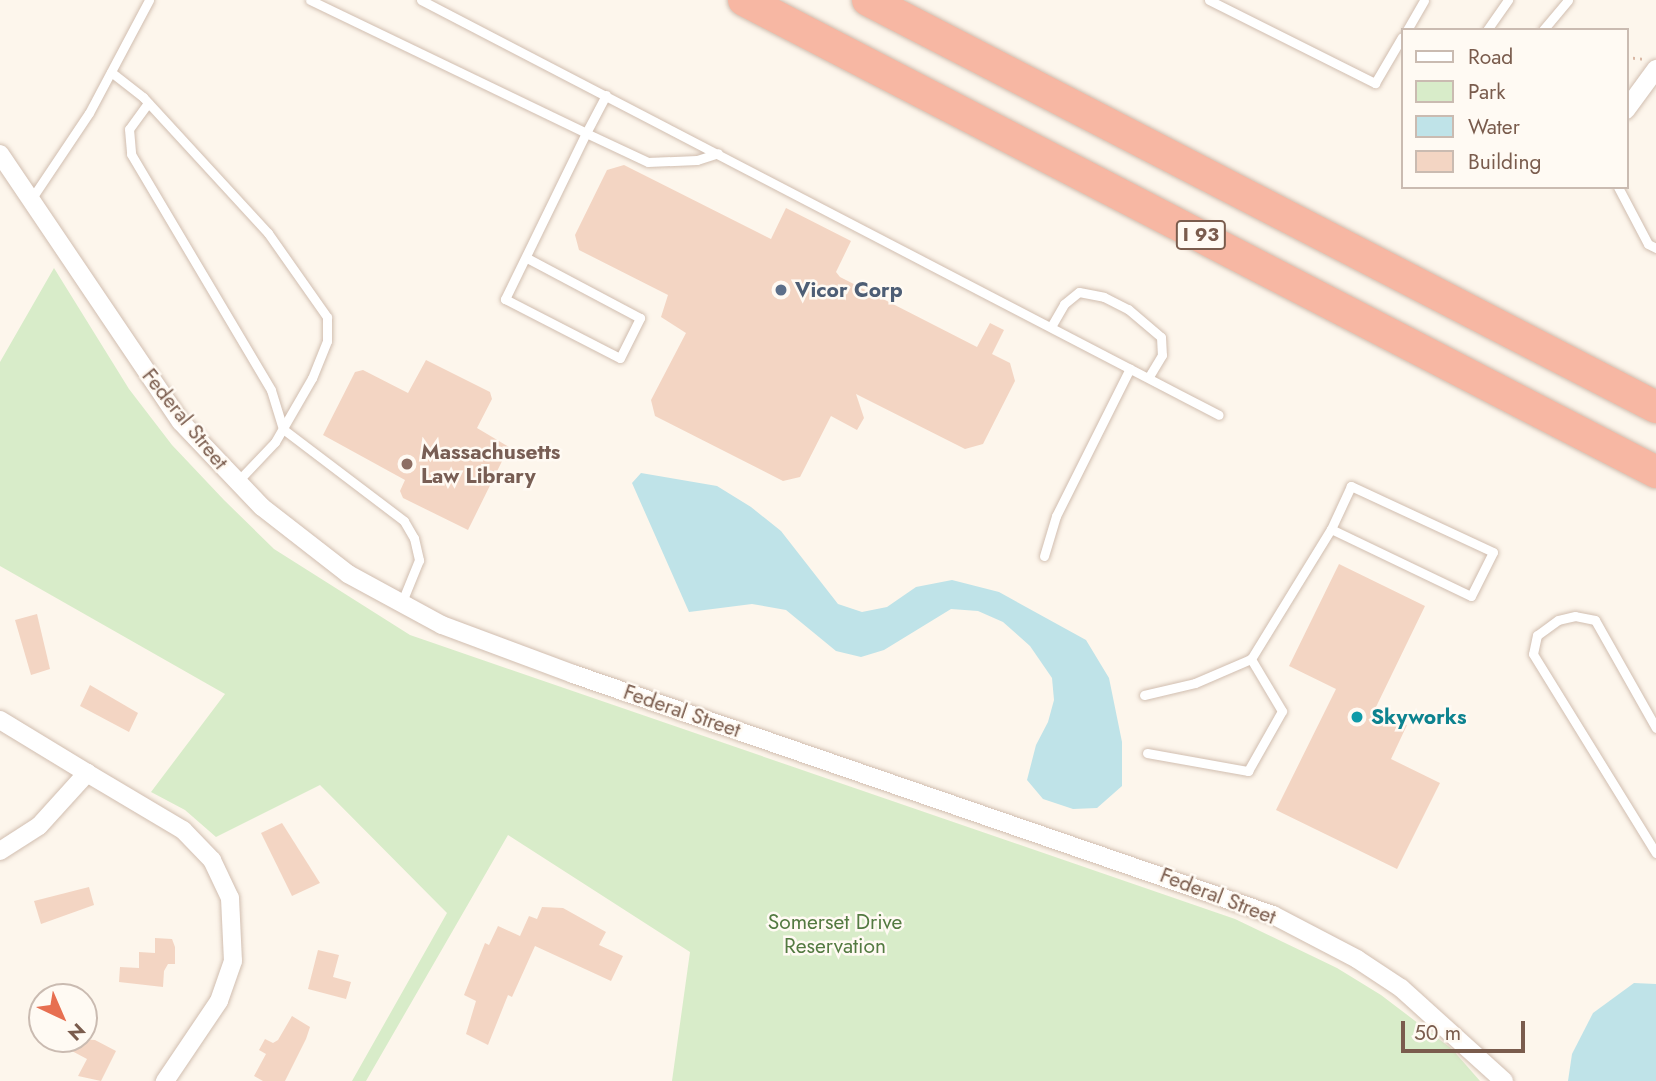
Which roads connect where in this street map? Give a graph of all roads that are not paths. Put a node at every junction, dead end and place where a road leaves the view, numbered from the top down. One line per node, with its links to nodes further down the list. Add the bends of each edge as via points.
1 (149, 0): 15 (lane)
2 (310, 0): 19 (lane)
3 (421, 0): 16 (lane)
4 (744, 0): 32 (highway, I 93)
5 (868, 0): 29 (highway, I 93)
6 (1209, 0): 13 (lane, via 1375,83)
7 (1424, 0): 10 (lane)
8 (1508, 0): 11 (lane)
9 (1568, 0): 12 (lane)
10 (1407, 28)
11 (1489, 28)
12 (1545, 28)
13 (1400, 40)
14 (1656, 69): 18 (street)
15 (111, 72): 17 (lane); 23 (lane)
16 (606, 95): 19 (lane); 20 (lane)
17 (148, 103): 31 (lane, via 128,129 131,154 271,390); 31 (lane, via 268,233 327,317 327,341)
18 (1628, 107)
19 (586, 133): 20 (lane, via 648,162 697,160); 25 (lane)
20 (718, 153): 26 (lane)
21 (0, 154): 23 (street, Federal Street)
22 (1619, 189): 24 (lane, via 1648,244)
23 (32, 198): 33 (street, Federal Street, via 148,377)
24 (1656, 247)
25 (527, 258): 25 (lane, via 640,318 620,358 505,299)
26 (1052, 325): 27 (lane); 28 (lane, via 1064,304 1079,292 1128,309 1161,337 1161,355)
27 (1130, 368): 28 (lane); 35 (lane, via 1056,516)
28 (1149, 377): 30 (lane)
29 (1656, 407)
30 (1219, 415)
31 (283, 429): 33 (lane); 36 (lane, via 404,521 419,560)
32 (1656, 472)
33 (237, 482): 36 (street, Federal Street, via 301,540)
34 (1331, 529): 34 (lane, via 1471,596 1493,552 1351,486); 37 (lane)
35 (1044, 556)
36 (401, 604): 46 (street, Federal Street, via 442,625 573,674 1273,915 1401,988)
37 (1251, 659): 38 (lane, via 1195,683); 41 (lane, via 1282,711 1248,771)
38 (1144, 695)
39 (0, 720): 42 (street)
40 (1656, 728): 44 (lane, via 1595,620 1575,616 1558,620 1537,635 1533,654)
41 (1147, 752)
42 (87, 773): 43 (street, via 39,826); 45 (street, via 191,837 212,860 230,898 236,940 228,982)
43 (0, 851)
44 (1656, 853)
45 (165, 1081)
46 (1504, 1081)

